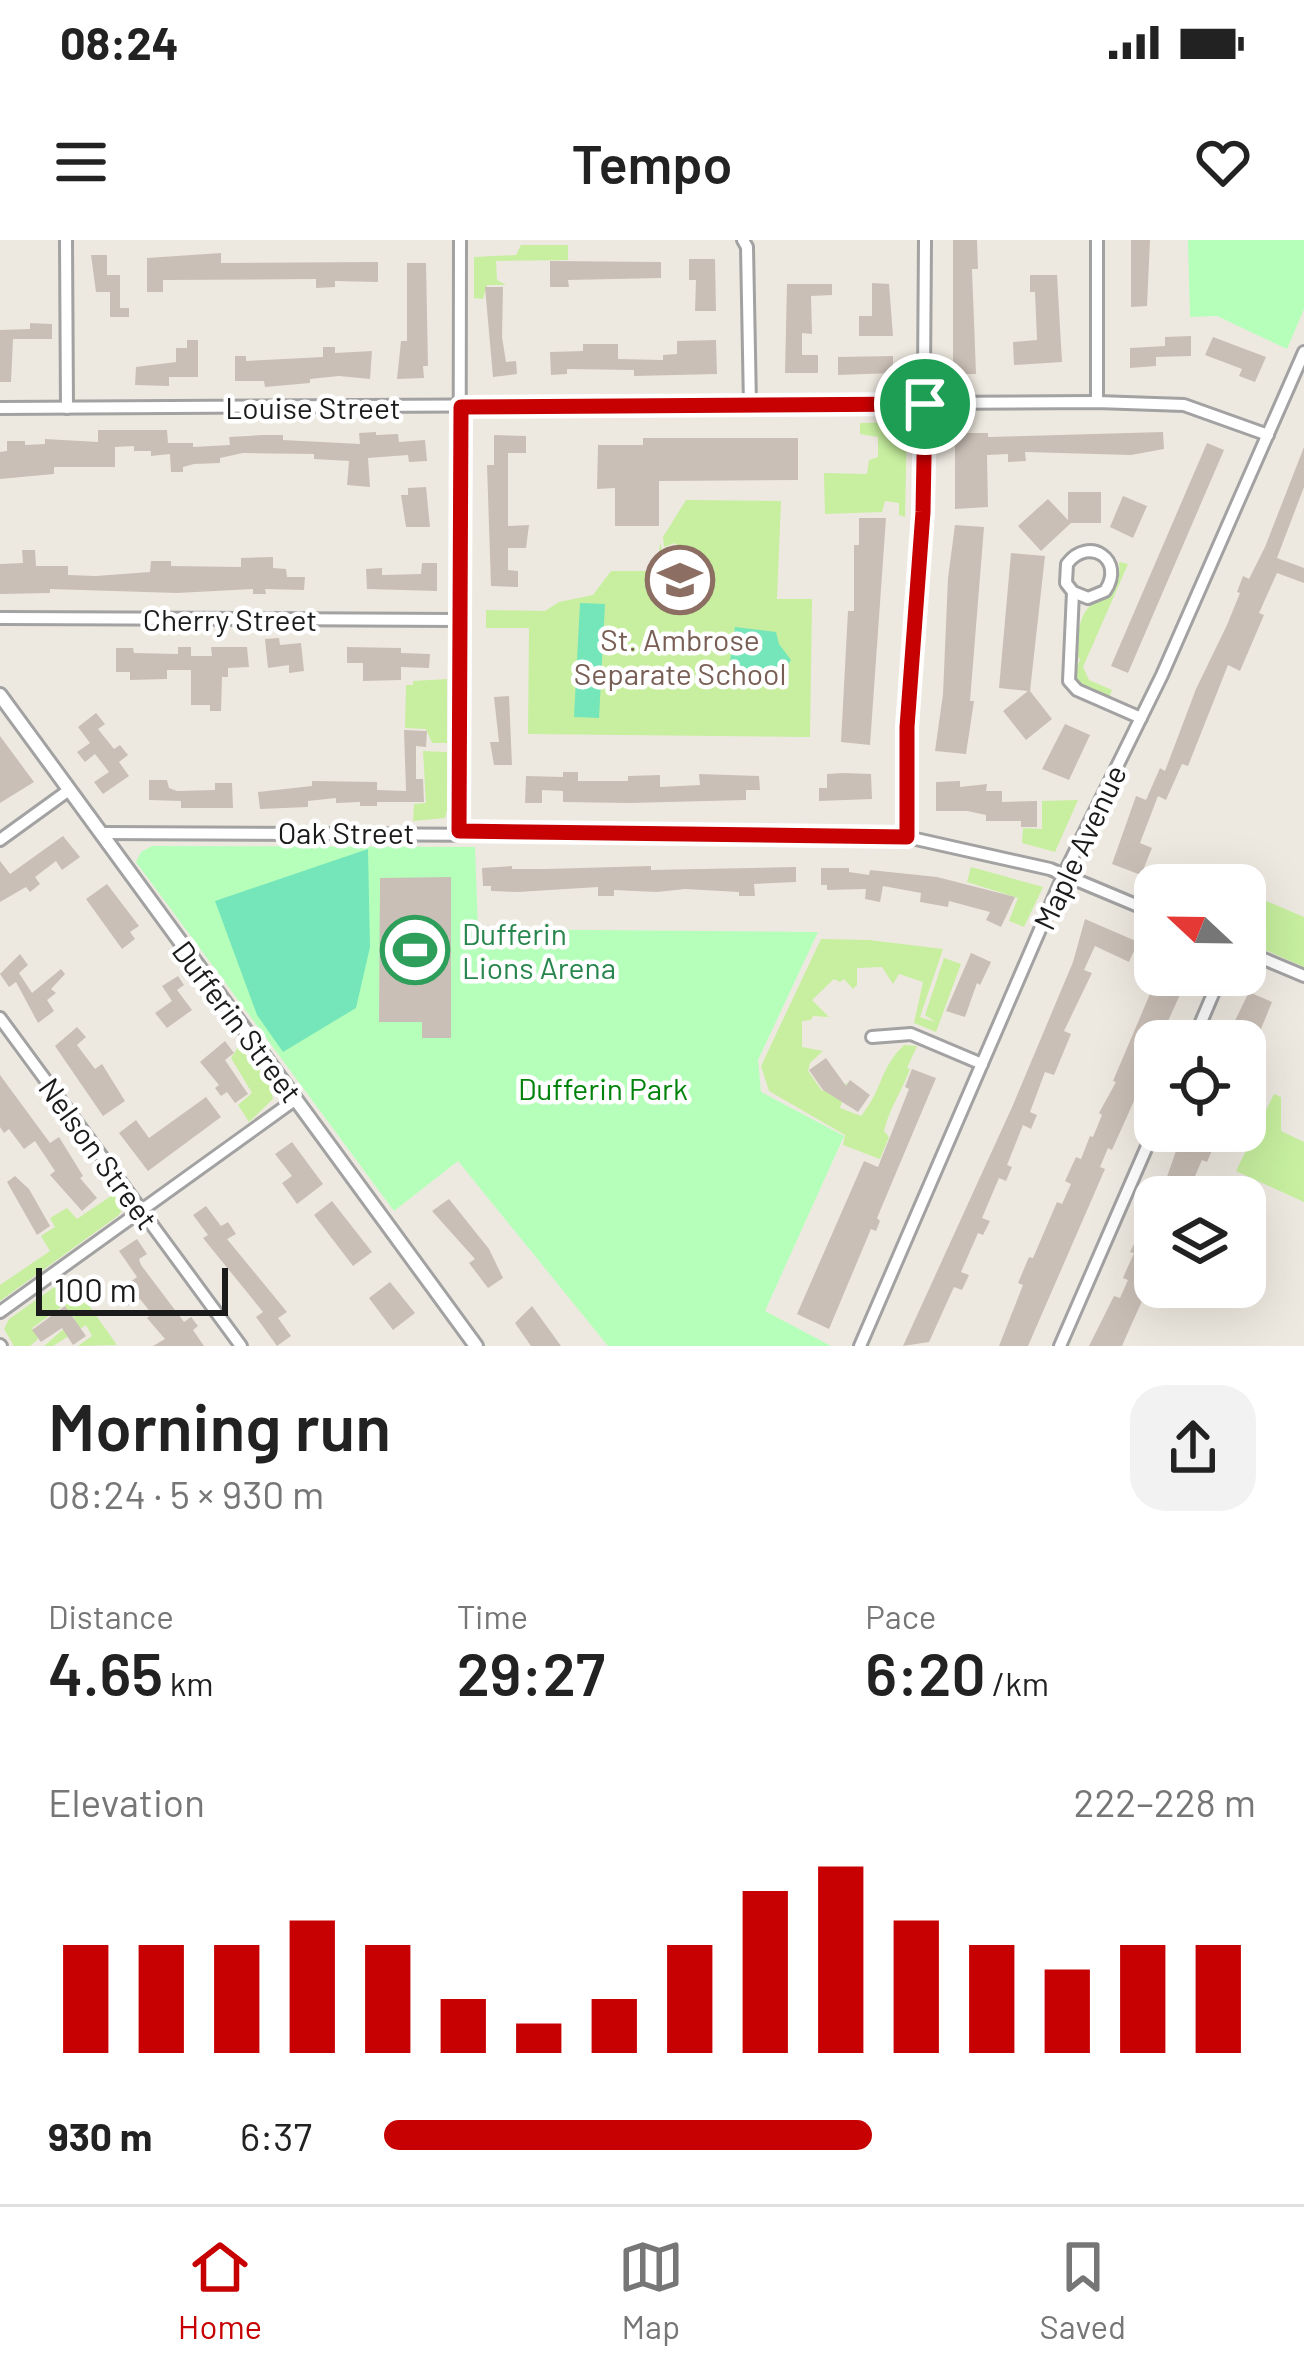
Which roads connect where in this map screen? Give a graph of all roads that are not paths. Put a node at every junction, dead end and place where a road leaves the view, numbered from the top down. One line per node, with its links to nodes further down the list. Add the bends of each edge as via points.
1 (66, 240): 12 (street)
2 (460, 240): 10 (street)
3 (743, 240): 9 (street)
4 (925, 240): 8 (street)
5 (1097, 240): 7 (street)
6 (1304, 352): 13 (street, Maple Avenue)
7 (1097, 403): 8 (street, Louise Street); 13 (street, Louise Street, via 1184,405)
8 (925, 404): 9 (street, Louise Street); 22 (street)
9 (750, 405): 10 (street, Louise Street)
10 (461, 407): 12 (street, Louise Street); 16 (street)
11 (0, 408): 12 (street, Louise Street)
12 (67, 408)
13 (1268, 435): 18 (street, Maple Avenue)
14 (1073, 592): 14 (street, via 1106,592 1109,560 1086,550 1071,557 1065,574); 18 (street, via 1069,681)
15 (0, 618): 16 (street, Cherry Street)
16 (460, 620): 20 (street)
17 (0, 695): 19 (street, Dufferin Street)
18 (1141, 718): 24 (street, Maple Avenue)
19 (69, 790): 21 (street, Dufferin Street); 23 (street)
20 (459, 831): 21 (street, Oak Street); 22 (street, Oak Street)
21 (101, 833): 31 (street, Dufferin Street)
22 (907, 837): 24 (street, Oak Street)
23 (0, 840)
24 (1064, 874): 25 (street, Oak Street); 30 (street, Maple Avenue)
25 (1134, 904)
26 (1266, 960): 27 (street)
27 (1304, 976)
28 (0, 1018): 33 (street, Nelson Street)
29 (872, 1037): 30 (street, via 911,1034)
30 (982, 1064): 37 (street, Maple Avenue)
31 (296, 1099): 33 (street); 36 (street, Dufferin Street)
32 (1145, 1152): 38 (street)
33 (142, 1210): 34 (street); 35 (street, Nelson Street)
34 (0, 1312)
35 (241, 1346)
36 (476, 1346)
37 (860, 1346)
38 (1060, 1346)

